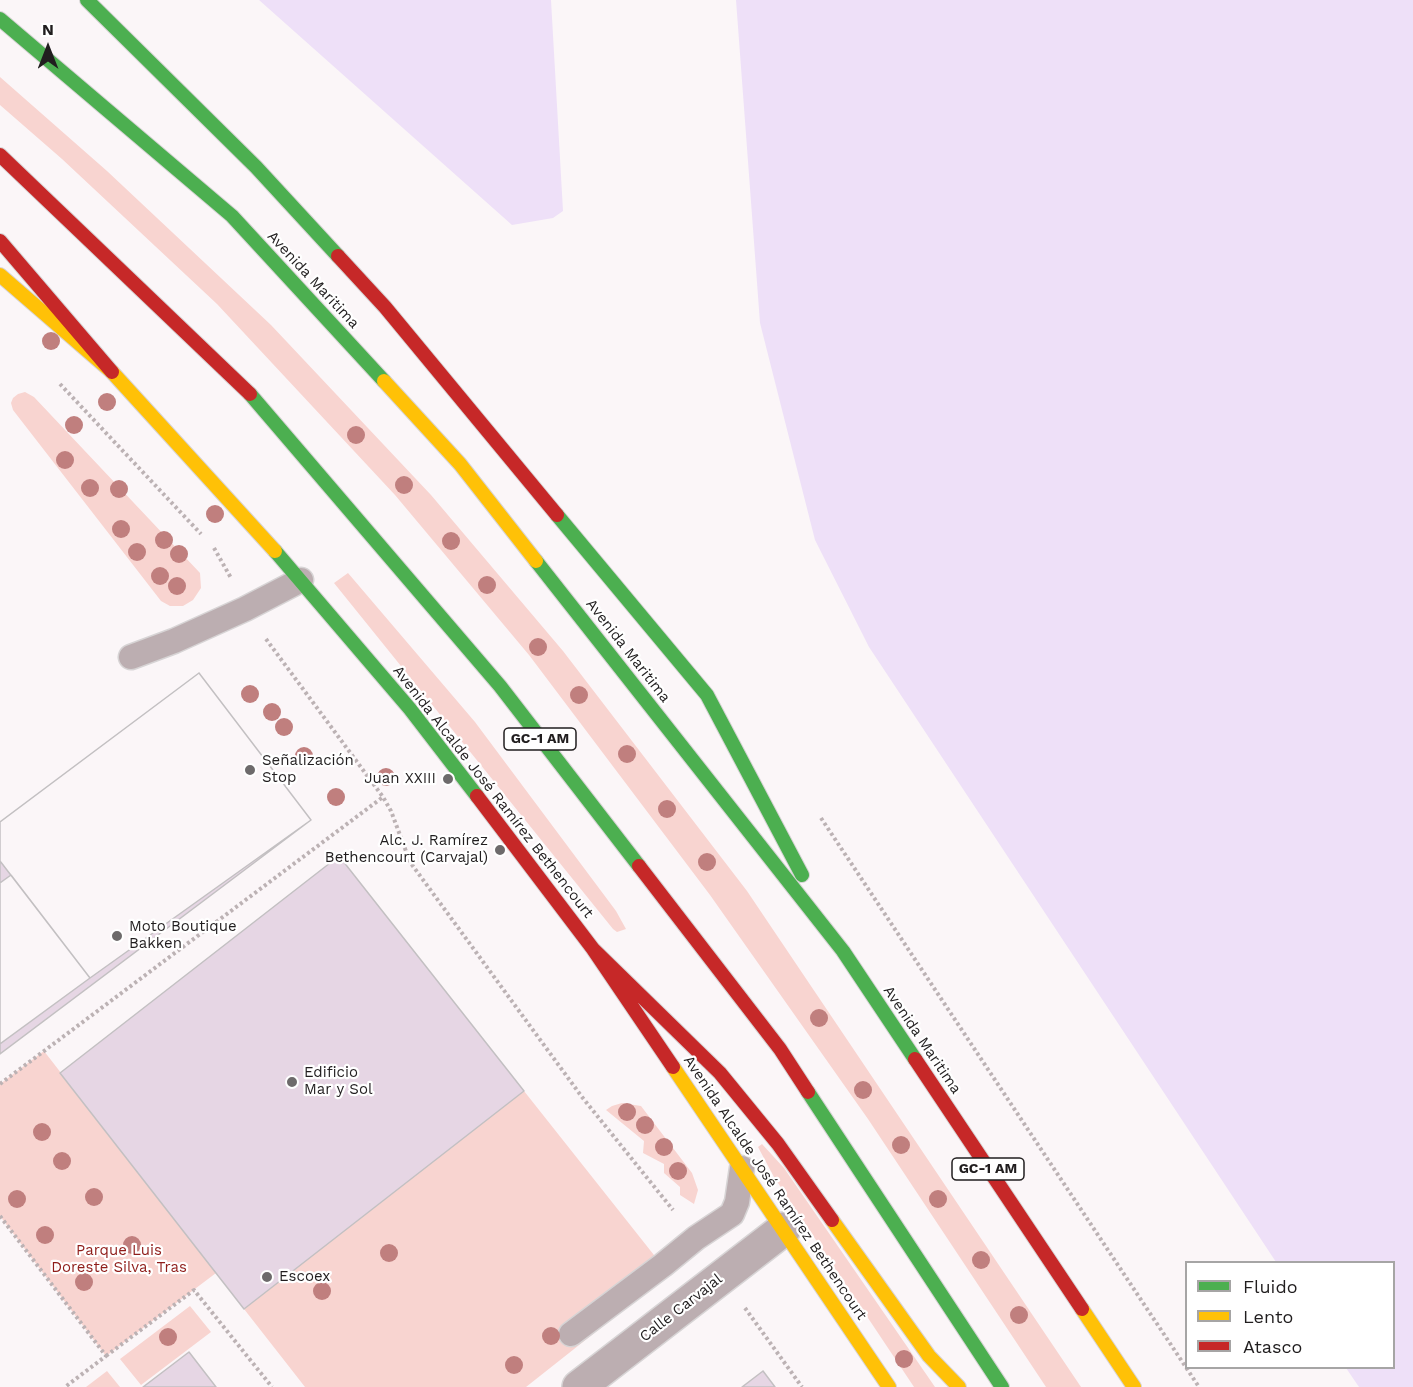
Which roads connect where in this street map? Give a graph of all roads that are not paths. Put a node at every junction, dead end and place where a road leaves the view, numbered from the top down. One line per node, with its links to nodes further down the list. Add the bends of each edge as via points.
1 (87, 0): 10 (main road, via 256,167 385,307 707,695)
2 (0, 19): 10 (main road, Avenida Maritima / GC-1 AM, via 232,216 452,456)
3 (0, 155): 17 (main road, GC-1 AM, via 252,396 500,686 780,1049)
4 (0, 241): 6 (main road)
5 (0, 275): 6 (main road, Avenida Alcalde José Ramírez Bethencourt)
6 (112, 372): 7 (main road, Avenida Alcalde José Ramírez Bethencourt)
7 (301, 580): 8 (lane, via 245,609); 9 (main road, Avenida Alcalde José Ramírez Bethencourt, via 410,709)
8 (131, 657)
9 (593, 949): 11 (main road, Avenida Alcalde José Ramírez Bethencourt); 16 (main road, via 720,1074 778,1144 928,1356)
10 (843, 951): 18 (main road, Avenida Maritima / GC-1 AM)
11 (742, 1168): 12 (main road, Avenida Alcalde José Ramírez Bethencourt); 13 (lane, via 732,1214)
12 (784, 1230): 14 (street, Calle Carvajal); 15 (main road, Avenida Alcalde José Ramírez Bethencourt)
13 (571, 1334)
14 (579, 1387)
15 (889, 1387)
16 (959, 1387)
17 (1002, 1387)
18 (1134, 1387)

